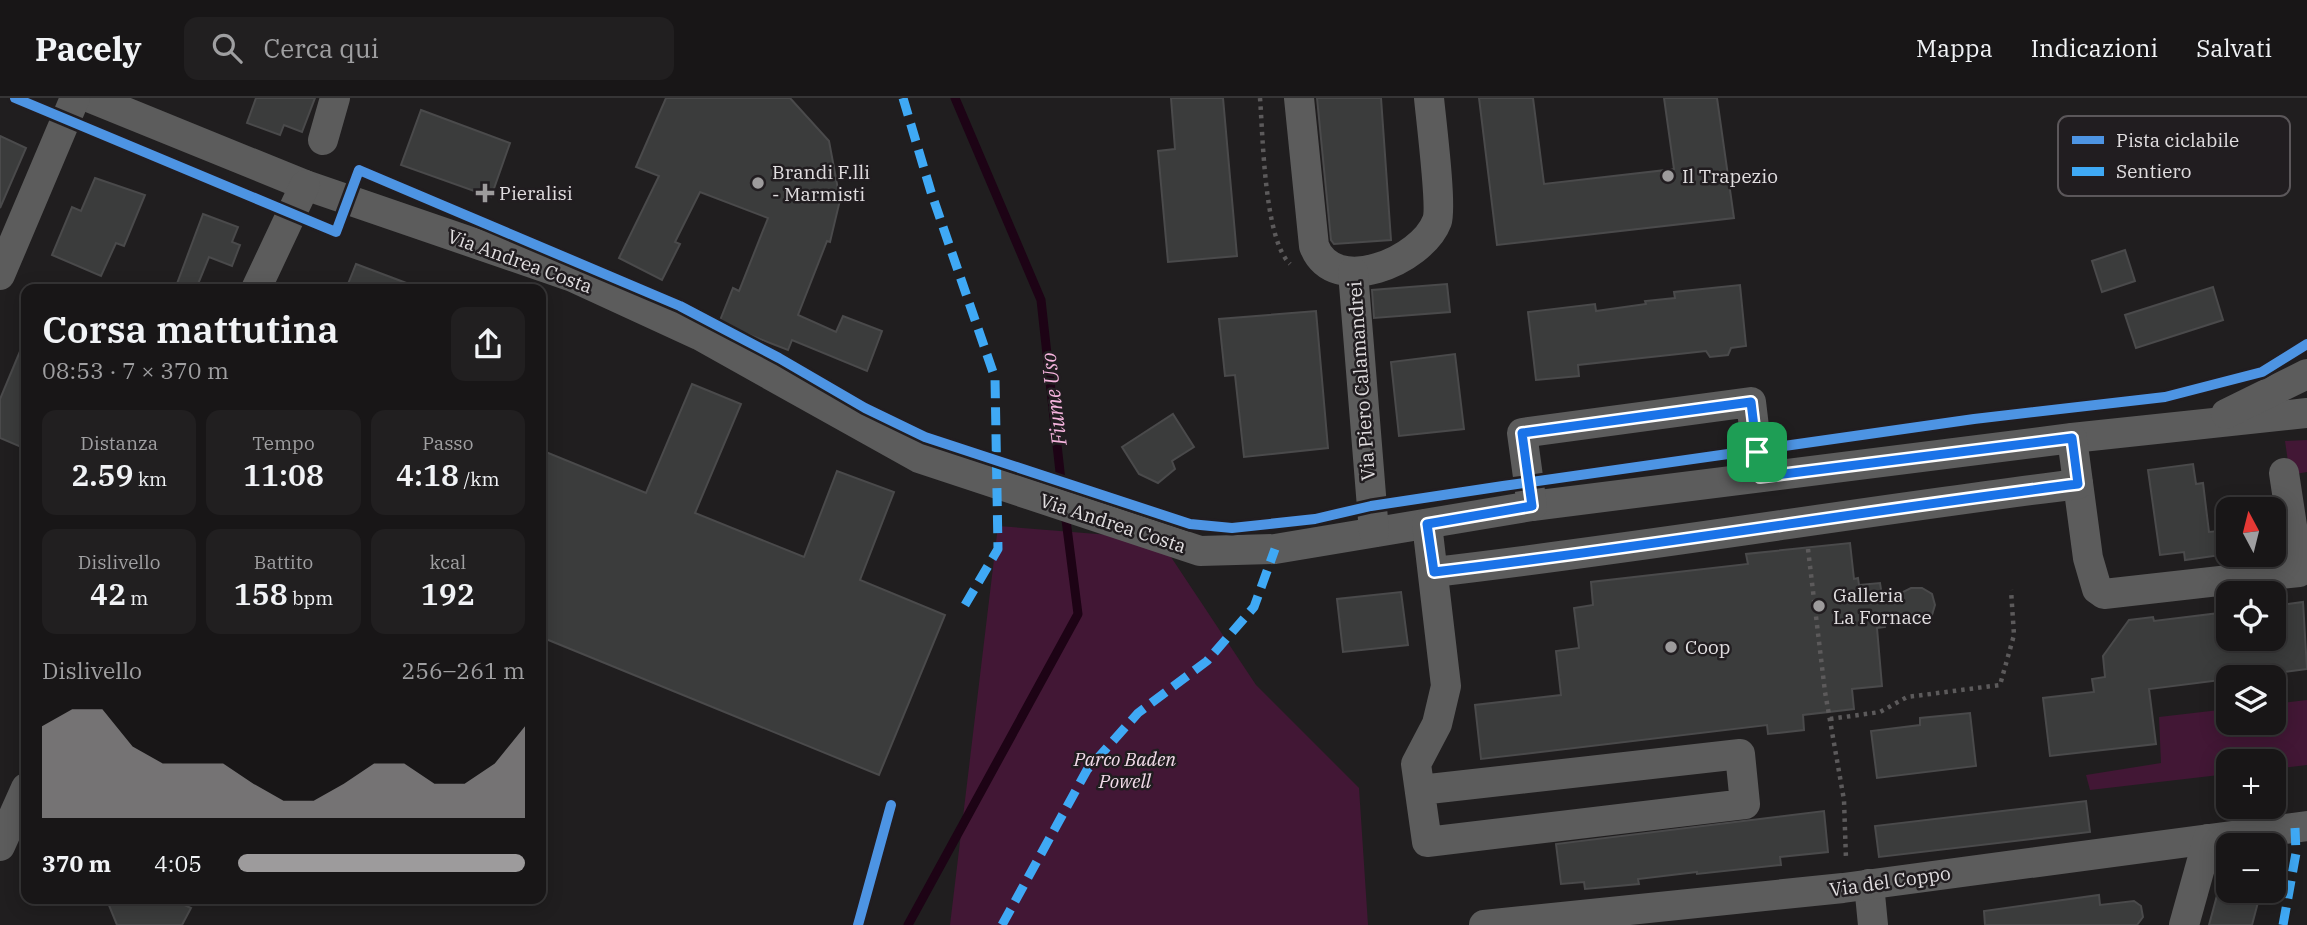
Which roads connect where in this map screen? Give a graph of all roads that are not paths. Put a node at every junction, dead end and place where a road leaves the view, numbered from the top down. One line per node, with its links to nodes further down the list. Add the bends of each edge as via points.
1 (75, 98): 9 (street)
2 (91, 98): 7 (street, Via Andrea Costa)
3 (335, 98): 6 (street)
4 (1299, 98): 8 (street, Via Piero Calamandrei, via 1314,246 1322,262)
5 (1429, 98): 8 (street, Via Piero Calamandrei, via 1439,217 1429,237 1411,254)
6 (323, 140)
7 (304, 185): 10 (street); 20 (street, Via Andrea Costa, via 573,277 699,335 919,458 1182,547 1262,550)
8 (1353, 272): 20 (street, Via Piero Calamandrei)
9 (0, 275)
10 (258, 284)
11 (2307, 374): 13 (street, Via Andrea Costa)
12 (2307, 413): 13 (street, Via Andrea Costa)
13 (2209, 422): 14 (street, Via Andrea Costa)
14 (2072, 438): 16 (street, Via Andrea Costa); 17 (street)
15 (2284, 473): 17 (street, via 2299,572 2124,594 2104,594 2096,589)
16 (1760, 477): 18 (street, Via Andrea Costa); 18 (street, via 1751,402 1522,433)
17 (2078, 484): 21 (street)
18 (1532, 506): 19 (street, Via Andrea Costa)
19 (1427, 524): 20 (street, Via Andrea Costa); 21 (street)
20 (1374, 532)
21 (1434, 572): 22 (street, via 1446,686 1437,724 1416,764)
22 (1420, 790): 22 (street, via 1427,842 1745,804 1740,754)
23 (21, 799): 26 (street)
24 (2303, 828): 25 (street, Via del Coppo)
25 (2208, 839): 27 (street, Via del Coppo); 31 (street)
26 (0, 846)
27 (1869, 884): 28 (street, Via del Coppo); 30 (street)
28 (1535, 922): 29 (street, Via del Coppo)
29 (1484, 925)
30 (1873, 925)
31 (2184, 925)

